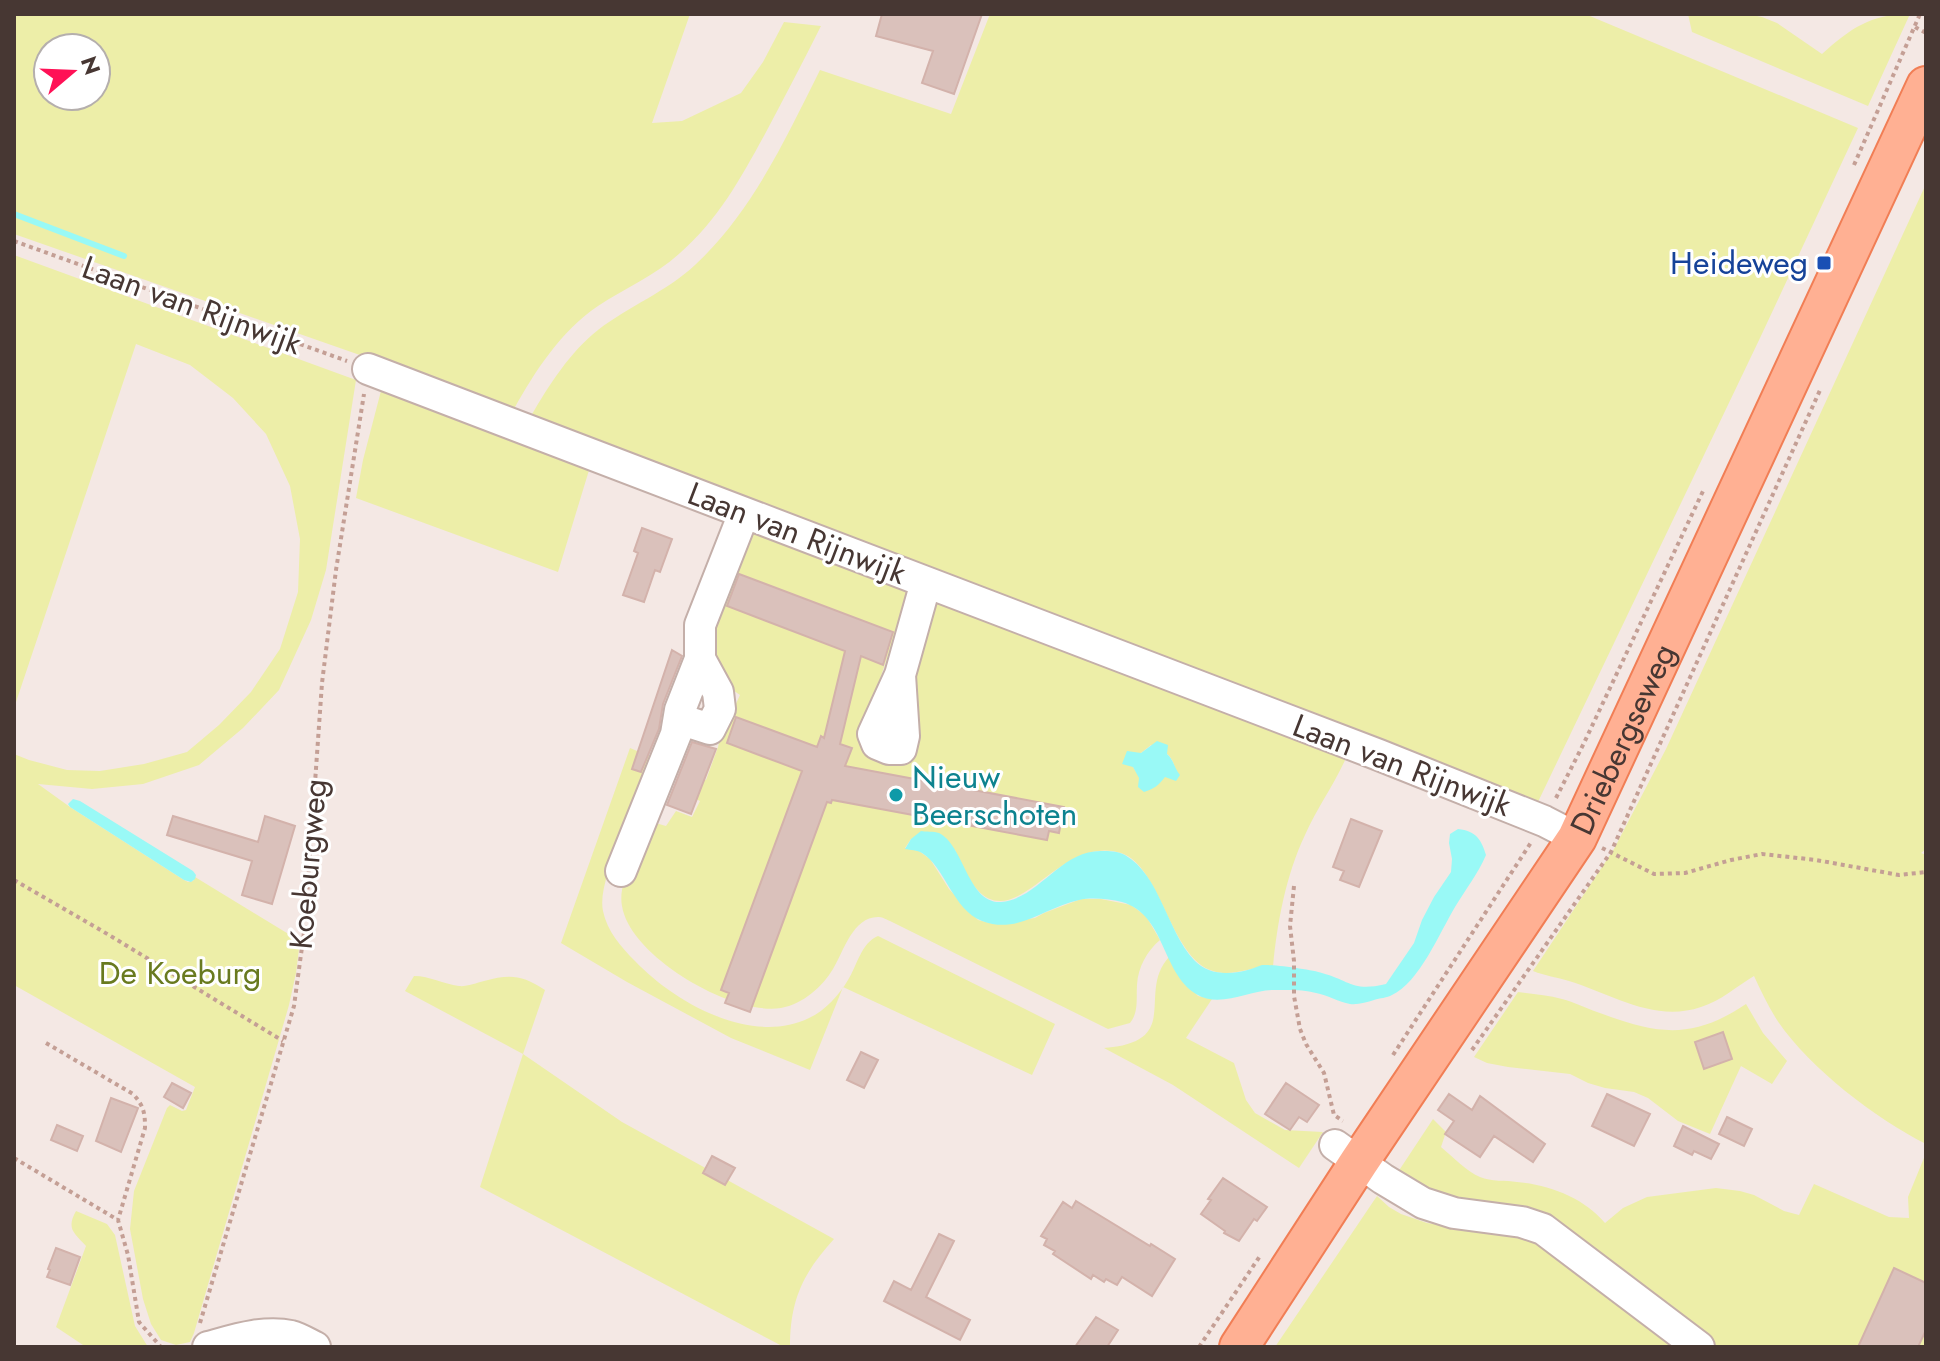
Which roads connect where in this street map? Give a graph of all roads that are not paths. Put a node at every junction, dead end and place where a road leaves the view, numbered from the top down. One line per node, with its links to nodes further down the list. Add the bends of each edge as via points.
1 (1926, 86): 6 (main road, Driebergseweg)
2 (368, 369): 3 (street, Laan van Rijnwijk)
3 (744, 513): 4 (street, Laan van Rijnwijk); 7 (street, via 700,625 700,659 676,734)
4 (926, 582): 5 (street); 6 (street, Laan van Rijnwijk, via 1379,755)
5 (900, 675)
6 (1577, 837): 8 (main road, Driebergseweg)
7 (621, 871)
8 (1347, 1144): 11 (main road, Driebergseweg); 12 (street, via 1423,1203 1543,1229)
9 (202, 1339): 10 (street, via 277,1334)
10 (315, 1347)
11 (1239, 1347)
12 (1699, 1347)

